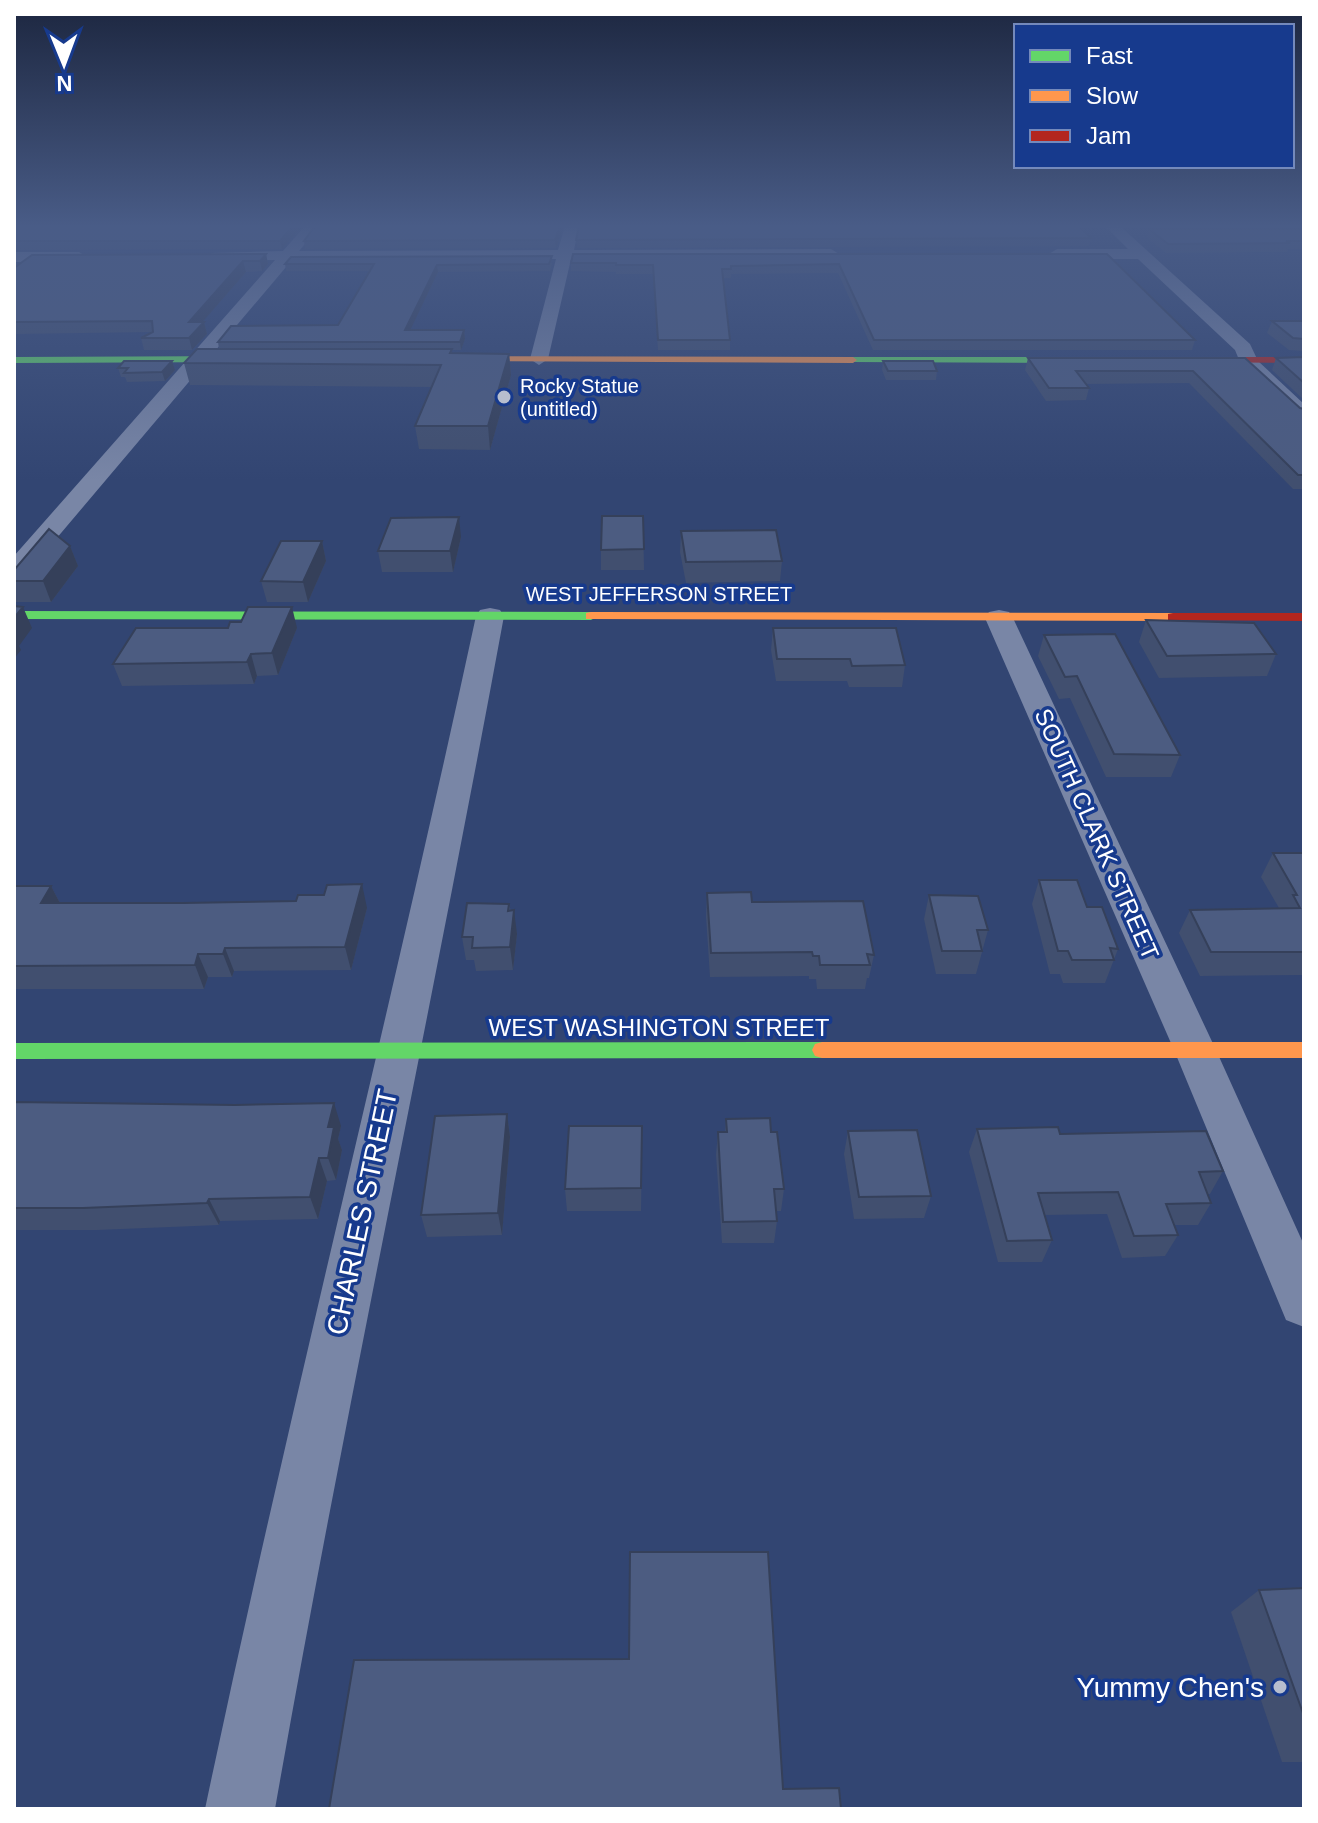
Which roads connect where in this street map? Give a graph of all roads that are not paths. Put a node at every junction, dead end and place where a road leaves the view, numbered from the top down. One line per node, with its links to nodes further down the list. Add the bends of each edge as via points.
1 (239, 311): 4 (street)
2 (551, 311): 7 (street)
3 (1203, 311): 11 (street, via 1243,348)
4 (198, 359): 5 (street); 8 (street); 14 (street)
5 (260, 359)
6 (430, 359): 7 (street)
7 (539, 359): 9 (street)
8 (14, 360)
9 (1110, 360)
10 (1172, 360): 11 (street)
11 (1248, 360): 12 (street); 13 (street)
12 (1304, 360)
13 (1304, 415)
14 (14, 572)
15 (14, 615): 16 (street, WEST JEFFERSON STREET)
16 (490, 616): 18 (street, WEST JEFFERSON STREET); 22 (street, CHARLES STREET)
17 (1304, 617): 18 (street, WEST JEFFERSON STREET)
18 (999, 618): 19 (street, SOUTH CLARK STREET)
19 (1195, 1050): 20 (street, WEST WASHINGTON STREET); 22 (street, WEST WASHINGTON STREET); 23 (street, SOUTH CLARK STREET)
20 (1304, 1050)
21 (14, 1051): 22 (street, WEST WASHINGTON STREET)
22 (396, 1051): 24 (street, CHARLES STREET)
23 (1304, 1303)
24 (240, 1809)

